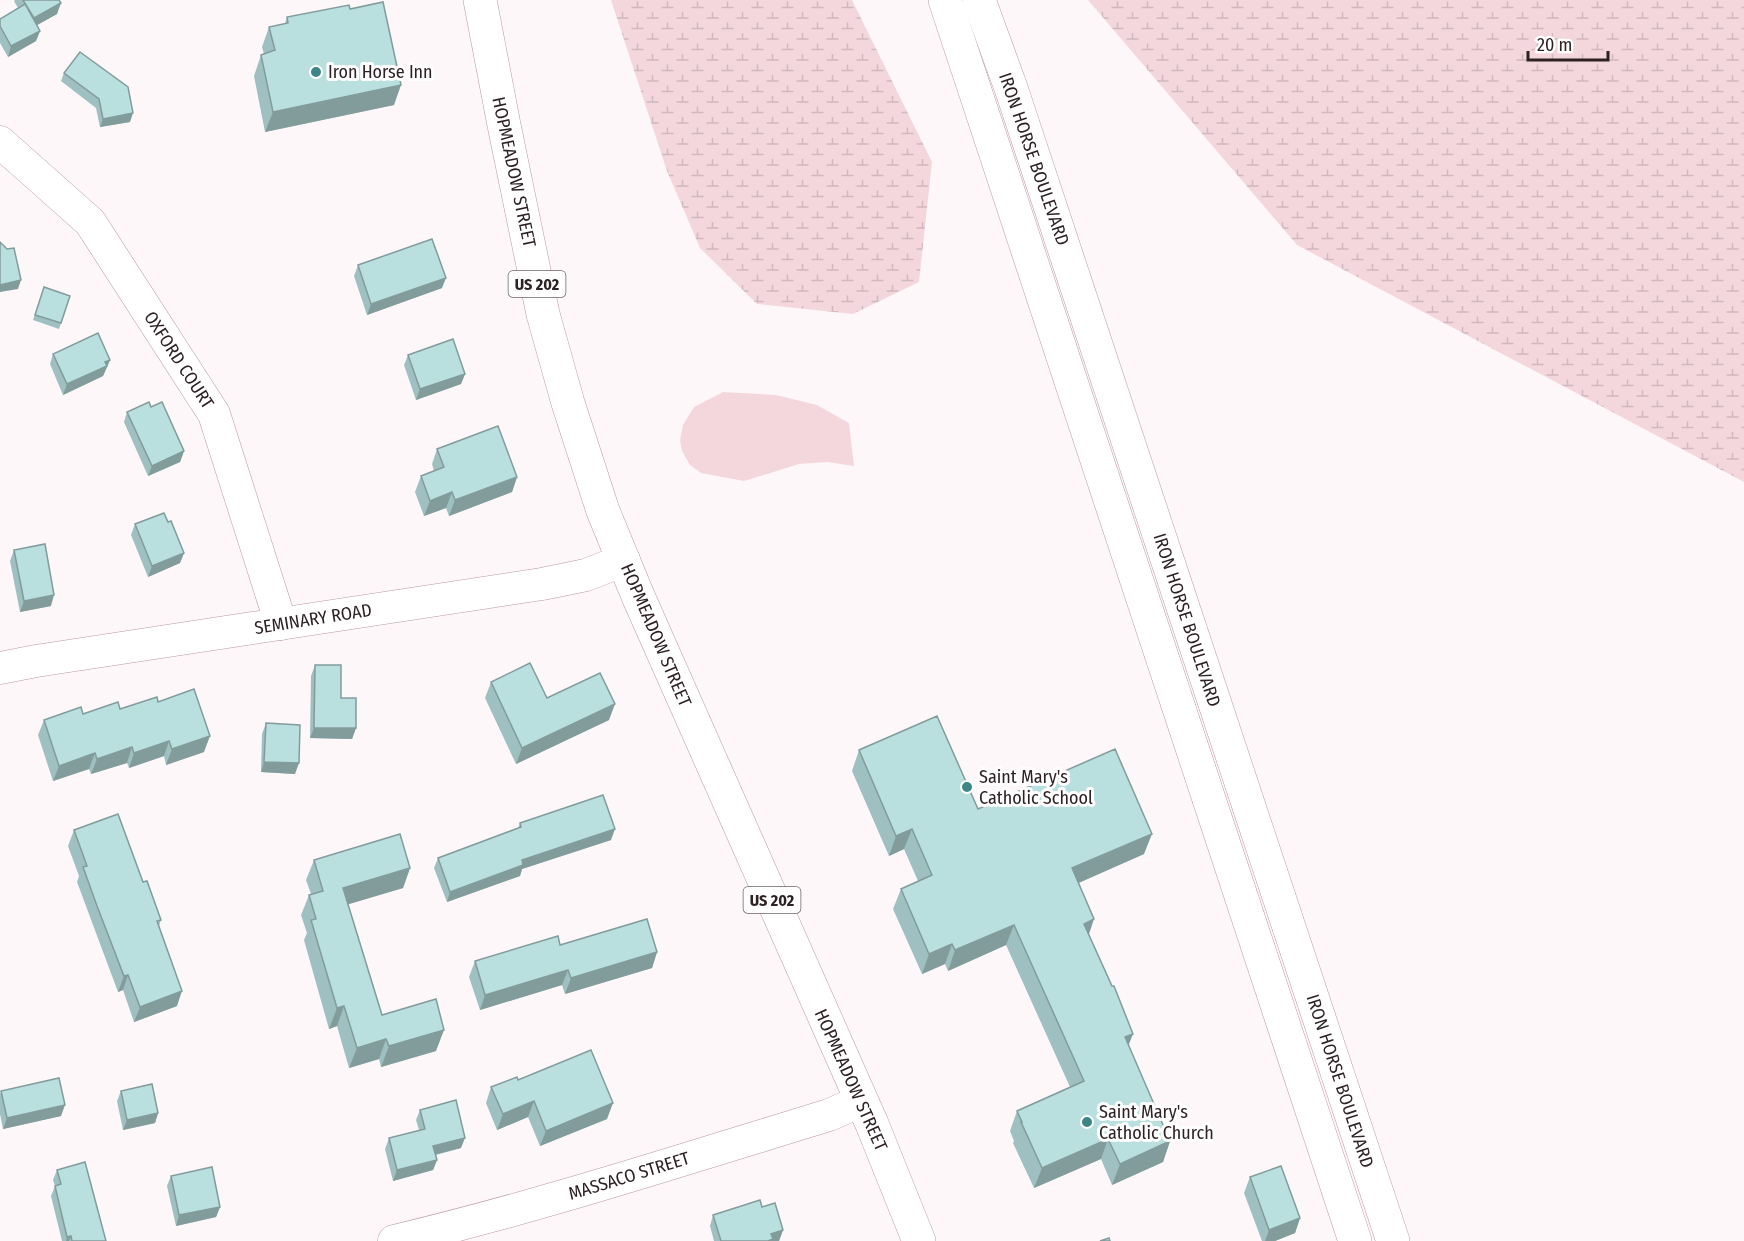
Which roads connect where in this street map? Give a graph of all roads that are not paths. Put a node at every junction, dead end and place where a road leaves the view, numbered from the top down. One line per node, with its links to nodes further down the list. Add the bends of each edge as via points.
1 (480, 0): 5 (main road, HOPMEADOW STREET / US 202, via 543,314 567,403 603,511)
2 (945, 0): 11 (main road, IRON HORSE BOULEVARD)
3 (979, 0): 12 (main road, IRON HORSE BOULEVARD)
4 (0, 142): 6 (street, OXFORD COURT, via 90,222 214,414)
5 (624, 560): 6 (street, SEMINARY ROAD, via 586,575 542,584); 8 (main road, HOPMEADOW STREET / US 202)
6 (281, 624): 7 (street, SEMINARY ROAD)
7 (0, 668)
8 (861, 1101): 9 (street, MASSACO STREET, via 829,1115 584,1190); 10 (main road, HOPMEADOW STREET / US 202)
9 (394, 1241)
10 (919, 1241)
11 (1355, 1241)
12 (1393, 1241)

